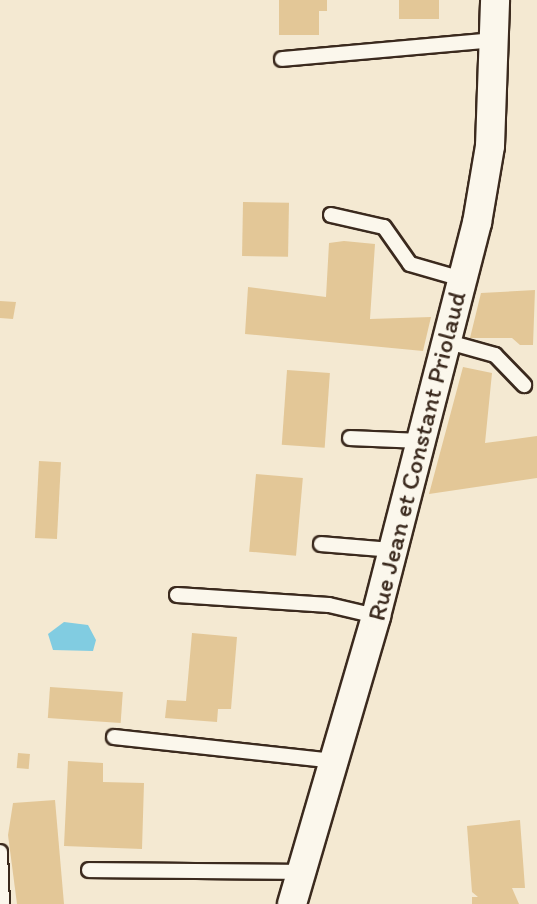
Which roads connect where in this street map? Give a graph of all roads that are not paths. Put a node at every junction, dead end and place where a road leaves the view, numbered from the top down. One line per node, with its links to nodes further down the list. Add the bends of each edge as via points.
1 (495, 0): 2 (street, Rue Jean et Constant Priolaud)
2 (496, 40): 3 (lane); 5 (street, Rue Jean et Constant Priolaud, via 490,146)
3 (282, 59)
4 (331, 215): 5 (lane, via 384,227 410,264)
5 (462, 279): 6 (street, Rue Jean et Constant Priolaud)
6 (445, 341): 7 (lane, via 495,355); 9 (street, Rue Jean et Constant Priolaud)
7 (524, 385)
8 (350, 438): 9 (lane)
9 (420, 441): 11 (street, Rue Jean et Constant Priolaud)
10 (321, 544): 11 (lane)
11 (393, 550): 13 (street, Rue Jean et Constant Priolaud)
12 (177, 595): 13 (lane, via 329,604)
13 (376, 616): 15 (street, Rue Jean et Constant Priolaud)
14 (114, 737): 15 (lane)
15 (336, 761): 18 (street, Rue Jean et Constant Priolaud)
16 (0, 852): 19 (lane)
17 (89, 870): 18 (lane)
18 (302, 872): 20 (street, Rue Jean et Constant Priolaud)
19 (2, 904)
20 (292, 904)

